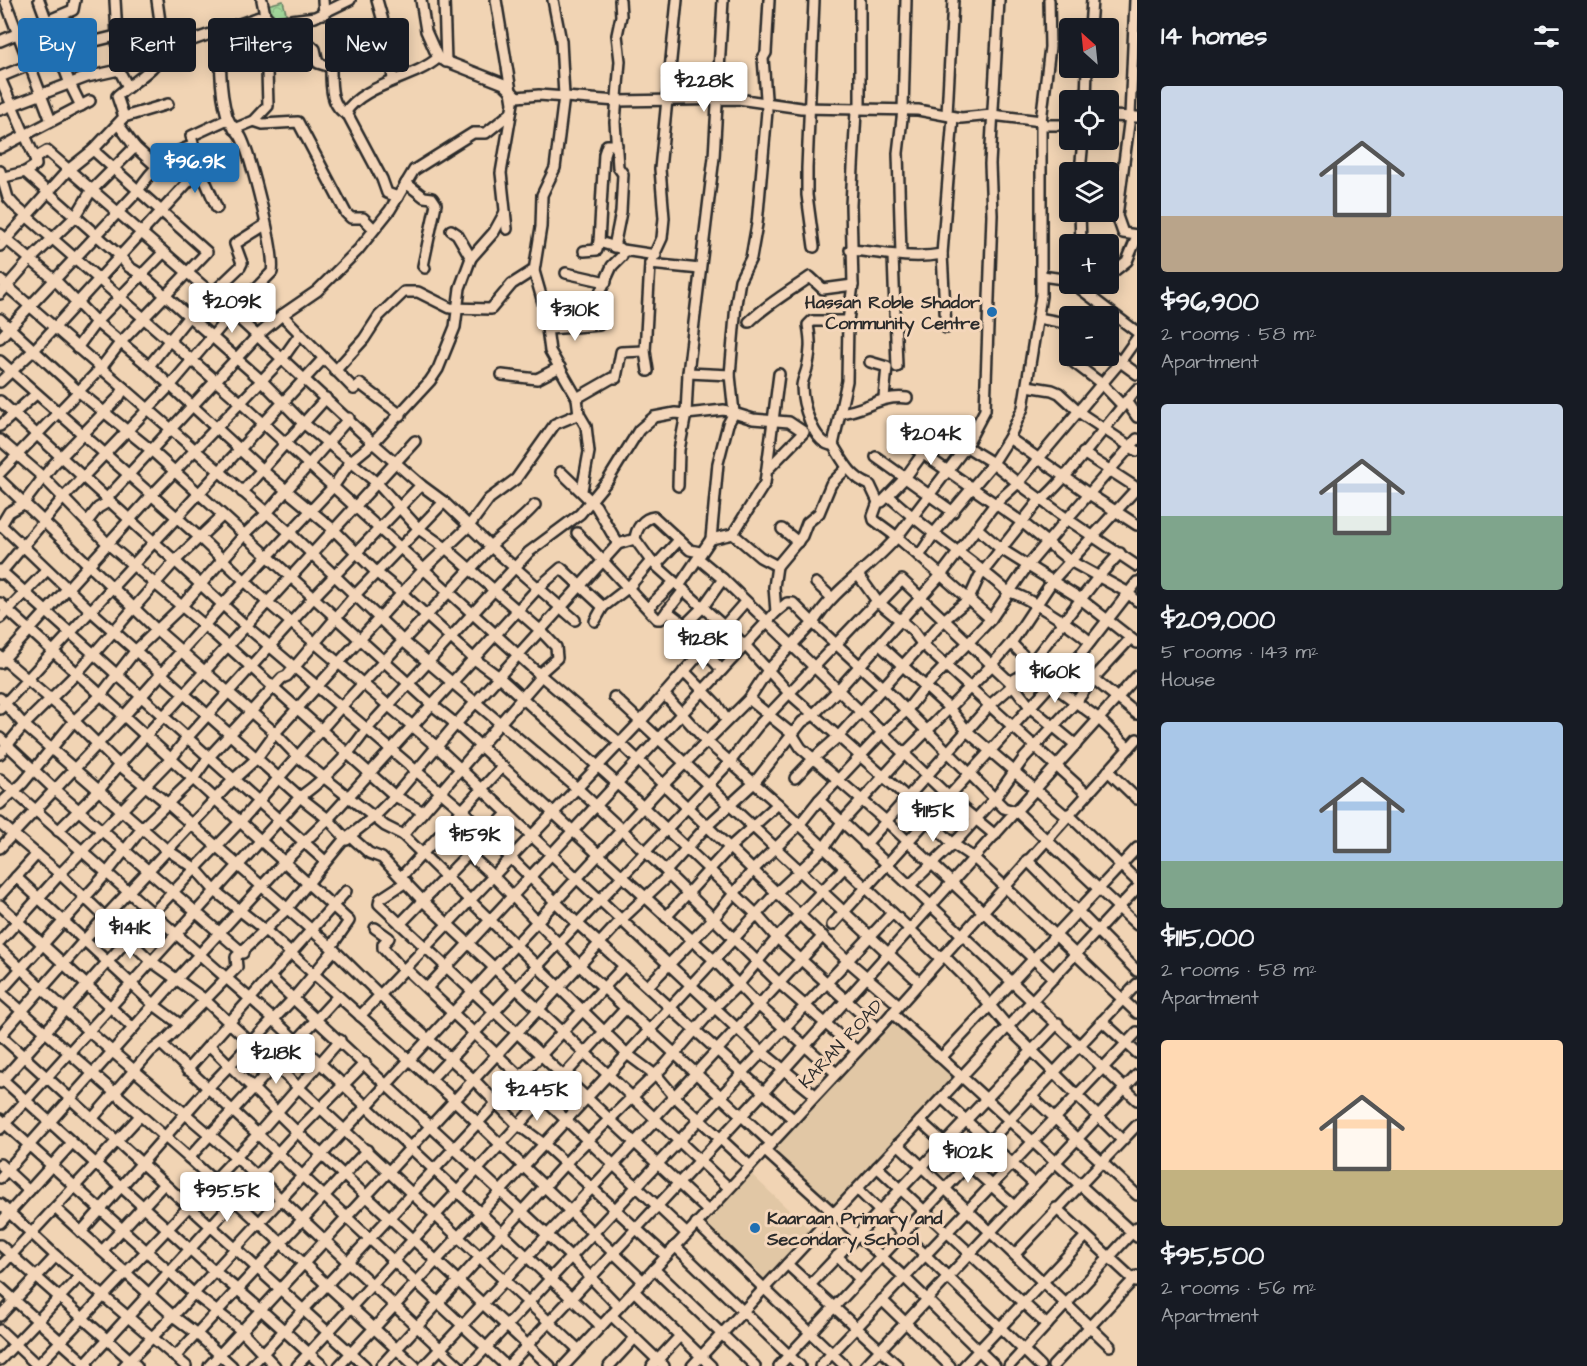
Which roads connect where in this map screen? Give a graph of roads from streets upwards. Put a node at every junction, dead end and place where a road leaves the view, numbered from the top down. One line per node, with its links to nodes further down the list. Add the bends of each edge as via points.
1 (5, 0): 36 (street)
2 (39, 0): 28 (street)
3 (75, 0): 29 (street, via 73,10)
4 (115, 0): 30 (street)
5 (157, 0): 31 (street)
6 (262, 0): 27 (street)
7 (322, 0): 26 (street)
8 (350, 0): 26 (street)
9 (377, 0): 50 (street, via 389,42)
10 (421, 0): 40 (street, via 426,31)
11 (444, 0): 40 (street)
12 (553, 0): 55 (street, via 561,41)
13 (620, 0): 57 (street)
14 (677, 0): 58 (street)
15 (723, 0): 56 (street)
16 (769, 0): 59 (street, via 763,58)
17 (814, 0): 62 (street)
18 (860, 0): 65 (street, via 860,104)
19 (906, 0): 64 (street)
20 (953, 0): 68 (street)
21 (999, 0): 69 (street)
22 (1050, 0): 75 (street, via 1050,46)
23 (1092, 0): 35 (street)
24 (1135, 0): 70 (street)
25 (498, 1): 53 (street)
26 (324, 14): 34 (street)
27 (265, 15): 32 (street); 33 (street)
28 (47, 18)
29 (58, 18)
30 (116, 18)
31 (160, 18)
32 (256, 18)
33 (271, 18)
34 (308, 18)
35 (1091, 18)
36 (18, 32)
37 (18, 34): 38 (street)
38 (0, 41)
39 (313, 47): 66 (street, via 318,63 331,67 332,100)
40 (442, 60): 50 (street); 53 (street, via 480,73)
41 (18, 70): 49 (street)
42 (32, 72): 54 (street)
43 (66, 72): 51 (street)
44 (112, 72): 51 (street)
45 (120, 72): 52 (street)
46 (146, 72): 52 (street)
47 (221, 72): 71 (street)
48 (267, 72): 74 (street, via 268,106)
49 (0, 78): 61 (street)
50 (393, 80): 66 (street)
51 (70, 84): 54 (street); 72 (street, via 86,104)
52 (128, 87): 73 (street, via 117,96)
53 (512, 90): 55 (street, via 517,97); 67 (street)
54 (41, 96): 61 (street); 72 (street)
55 (564, 96): 57 (street); 129 (street, via 555,168 542,195)
56 (717, 99): 58 (street); 59 (street); 128 (street)
57 (617, 101): 58 (street); 79 (street)
58 (665, 101): 120 (street, via 660,169 664,218)
59 (765, 102): 62 (street); 194 (street, via 757,224 751,258 740,280)
60 (168, 104): 73 (street)
61 (11, 105): 63 (street); 78 (street)
62 (811, 108): 65 (street); 113 (street, via 807,195)
63 (0, 110)
64 (903, 110): 65 (street); 68 (street); 121 (street, via 898,153)
65 (856, 111): 115 (street)
66 (345, 113): 95 (street, via 387,193)
67 (511, 113): 91 (street, via 486,133 473,133 432,157 414,170); 98 (street, via 501,173)
68 (950, 115): 69 (street); 118 (street)
69 (992, 115): 75 (street); 247 (street, via 985,410)
70 (1134, 116): 108 (street, via 1117,216 1122,233)
71 (228, 119): 77 (street); 80 (street, via 190,136)
72 (51, 121): 78 (street)
73 (121, 121): 81 (street); 83 (street)
74 (254, 121): 77 (street); 103 (street, via 298,122 346,213 351,218 363,218)
75 (1041, 121): 76 (street); 133 (street)
76 (1059, 125)
77 (234, 129): 102 (street, via 242,139)
78 (24, 137): 82 (street); 84 (street)
79 (617, 145): 111 (street, via 607,145 604,154); 112 (street, via 618,167 623,174)
80 (192, 146): 85 (street, via 169,155); 87 (street)
81 (135, 147): 85 (street); 86 (street)
82 (0, 148)
83 (93, 150): 86 (street); 88 (street)
84 (35, 158): 88 (street, via 47,151); 89 (street, via 36,165)
85 (157, 167): 92 (street)
86 (112, 169): 92 (street); 93 (street)
87 (200, 169): 96 (street); 99 (street)
88 (68, 170): 93 (street); 94 (street)
89 (26, 172): 90 (street); 94 (street)
90 (1, 175): 101 (street, via 8,198)
91 (406, 183): 95 (street); 127 (street, via 436,204)
92 (138, 190): 97 (street); 99 (street)
93 (91, 191): 97 (street); 100 (street)
94 (49, 195): 100 (street); 101 (street)
95 (398, 197): 103 (street)
96 (217, 208)
97 (117, 211): 106 (street); 107 (street)
98 (506, 211): 104 (street); 123 (street)
99 (161, 213): 106 (street); 130 (street, via 207,252)
100 (76, 216): 107 (street); 109 (street)
101 (28, 218): 109 (street); 110 (street)
102 (265, 225): 140 (street, via 235,244 242,263); 149 (street, via 272,272)
103 (374, 229): 150 (street, via 317,291)
104 (507, 229)
105 (451, 230): 123 (street)
106 (142, 233): 117 (street); 119 (street)
107 (96, 234): 119 (street); 122 (street)
108 (1137, 236): 126 (street, via 1127,261)
109 (52, 238): 122 (street); 124 (street)
110 (2, 240): 124 (street)
111 (599, 242): 112 (street); 116 (street, via 597,250)
112 (614, 247): 114 (street)
113 (814, 247)
114 (624, 250): 120 (street); 137 (street)
115 (850, 250): 121 (street); 138 (street)
116 (584, 251)
117 (163, 253): 130 (street); 132 (street)
118 (942, 254): 121 (street); 162 (street)
119 (119, 255): 132 (street); 135 (street)
120 (656, 255): 125 (street)
121 (897, 255): 185 (street)
122 (76, 258): 135 (street); 136 (street)
123 (471, 258): 148 (street, via 460,288)
124 (29, 261): 136 (street); 139 (street)
125 (650, 264): 128 (street); 174 (street)
126 (1119, 267)
127 (425, 268)
128 (700, 269): 190 (street)
129 (534, 270): 148 (street, via 502,293 493,309); 163 (street)
130 (188, 273): 140 (street); 143 (street)
131 (566, 273): 137 (street)
132 (142, 275): 143 (street); 145 (street)
133 (1042, 276): 134 (street); 152 (street)
134 (1059, 278)
135 (100, 279): 145 (street); 146 (street)
136 (55, 280): 146 (street); 147 (street)
137 (606, 282): 144 (street)
138 (853, 285): 155 (street); 157 (street, via 823,289 810,277 780,300 768,304)
139 (2, 287): 147 (street)
140 (211, 293): 149 (street); 151 (street)
141 (1088, 294): 142 (street)
142 (1090, 296): 164 (street)
143 (166, 297): 151 (street); 154 (street)
144 (598, 297)
145 (120, 299): 154 (street); 156 (street)
146 (76, 303): 156 (street); 161 (street)
147 (30, 307): 160 (street); 161 (street)
148 (458, 309): 189 (street, via 445,307 413,290 401,294); 221 (street, via 438,369)
149 (233, 312): 166 (street); 167 (street)
150 (282, 315): 165 (street); 166 (street)
151 (189, 316): 167 (street); 170 (street)
152 (1038, 318): 158 (street); 201 (street)
153 (0, 319): 160 (street)
154 (144, 320): 170 (street); 171 (street)
155 (848, 321): 219 (street, via 847,381); 246 (street, via 812,321 808,325 811,351 802,384 806,408 823,442)
156 (96, 322): 171 (street); 172 (street)
157 (749, 322)
158 (1059, 322)
159 (599, 325): 163 (street)
160 (9, 327): 168 (street); 173 (street)
161 (53, 327): 172 (street); 173 (street)
162 (946, 328)
163 (549, 329): 183 (street, via 550,351)
164 (1137, 332)
165 (300, 334): 176 (street); 177 (street)
166 (258, 335): 175 (street); 176 (street)
167 (213, 336): 175 (street); 179 (street)
168 (0, 338)
169 (1137, 338): 181 (street)
170 (170, 342): 179 (street); 182 (street)
171 (120, 343): 182 (street); 186 (street)
172 (77, 348): 186 (street)
173 (34, 350): 188 (street); 204 (street)
174 (645, 351): 187 (street); 208 (street, via 621,352 616,378)
175 (236, 357): 196 (street); 197 (street)
176 (283, 358): 195 (street); 197 (street)
177 (323, 359): 189 (street); 195 (street)
178 (0, 361): 188 (street)
179 (191, 361): 196 (street); 200 (street)
180 (870, 362): 206 (street, via 887,367)
181 (1120, 362): 192 (street); 199 (street)
182 (148, 366): 200 (street)
183 (560, 366): 193 (street, via 537,379); 208 (street)
184 (1078, 366): 199 (street)
185 (897, 367)
186 (101, 368): 202 (street); 204 (street)
187 (648, 370)
188 (13, 371): 198 (street); 205 (street)
189 (335, 371): 221 (street, via 354,389 360,384)
190 (688, 373): 194 (street); 223 (street)
191 (779, 374): 226 (street)
192 (1137, 374)
193 (502, 375)
194 (730, 375): 218 (street)
195 (304, 378): 207 (street); 212 (street)
196 (214, 381): 211 (street); 213 (street)
197 (262, 381): 211 (street); 212 (street)
198 (0, 382)
199 (1102, 384): 214 (street); 217 (street)
200 (171, 386): 213 (street); 215 (street)
201 (1027, 386): 217 (street, via 1052,390); 238 (street, via 1023,408)
202 (124, 388): 215 (street); 216 (street)
203 (1137, 389): 214 (street)
204 (78, 391): 216 (street); 220 (street)
205 (36, 394): 220 (street); 224 (street)
206 (884, 397): 209 (street); 219 (street, via 856,411)
207 (326, 398): 225 (street); 227 (street)
208 (577, 398): 222 (street)
209 (907, 398)
210 (0, 401): 224 (street)
211 (240, 402): 228 (street); 230 (street)
212 (283, 403): 227 (street); 228 (street)
213 (192, 406): 230 (street); 233 (street)
214 (1131, 408): 231 (street)
215 (147, 409): 232 (street); 233 (street)
216 (104, 410): 232 (street); 234 (street)
217 (1078, 411): 231 (street); 258 (street)
218 (734, 413): 223 (street, via 715,409); 226 (street); 333 (street, via 718,463)
219 (840, 413): 246 (street)
220 (57, 414): 234 (street); 235 (street)
221 (401, 414): 245 (street)
222 (579, 414): 286 (street, via 586,426 589,452); 318 (street, via 555,424 516,479 496,492)
223 (686, 414): 281 (street); 295 (street, via 669,414 648,421 608,480)
224 (12, 415): 229 (street); 235 (street)
225 (349, 418): 242 (street); 245 (street)
226 (773, 420): 264 (street); 264 (street, via 789,422 804,432)
227 (302, 422): 242 (street); 244 (street)
228 (262, 424): 244 (street); 248 (street)
229 (0, 426)
230 (216, 427): 248 (street); 251 (street)
231 (1103, 429): 249 (street); 253 (street)
232 (127, 430): 250 (street); 254 (street)
233 (170, 430): 250 (street); 251 (street)
234 (81, 434): 254 (street); 256 (street)
235 (35, 435): 255 (street); 256 (street)
236 (947, 435): 247 (street)
237 (934, 438): 252 (street)
238 (1010, 438): 258 (street); 260 (street)
239 (1137, 439): 249 (street)
240 (0, 440): 255 (street)
241 (903, 440): 252 (street)
242 (328, 441): 259 (street); 261 (street)
243 (415, 441): 262 (street)
244 (283, 443): 261 (street); 265 (street)
245 (374, 443): 259 (street); 262 (street)
246 (833, 445): 263 (street)
247 (965, 448): 260 (street); 266 (street)
248 (240, 449): 265 (street); 268 (street)
249 (1134, 449): 267 (street)
250 (151, 450): 271 (street); 272 (street)
251 (195, 451): 268 (street); 271 (street)
252 (923, 453): 266 (street); 276 (street)
253 (1083, 453): 267 (street); 273 (street)
254 (105, 454): 272 (street); 275 (street)
255 (18, 455): 270 (street); 274 (street)
256 (62, 456): 274 (street); 275 (street)
257 (876, 457): 276 (street)
258 (1038, 457): 273 (street); 279 (street)
259 (351, 461): 278 (street); 282 (street)
260 (993, 463): 279 (street); 283 (street)
261 (307, 464): 282 (street); 285 (street)
262 (397, 464): 278 (street); 280 (street)
263 (847, 468): 298 (street, via 870,485); 336 (street, via 831,484 819,513 807,523)
264 (768, 469): 327 (street, via 763,488)
265 (262, 470): 285 (street); 287 (street)
266 (946, 471): 283 (street); 289 (street)
267 (1112, 471): 284 (street); 290 (street)
268 (218, 472): 287 (street); 288 (street)
269 (561, 472): 286 (street)
270 (0, 473)
271 (174, 473): 288 (street); 291 (street)
272 (128, 474): 291 (street); 294 (street)
273 (1064, 477): 290 (street); 296 (street)
274 (44, 478): 293 (street); 299 (street)
275 (85, 478): 293 (street); 294 (street)
276 (905, 478): 289 (street); 292 (street)
277 (0, 480): 299 (street)
278 (377, 483): 302 (street); 304 (street)
279 (1018, 483): 296 (street); 300 (street)
280 (421, 485): 297 (street); 304 (street)
281 (678, 486)
282 (333, 487): 302 (street); 303 (street)
283 (972, 488): 300 (street); 305 (street)
284 (1137, 488): 306 (street)
285 (286, 490): 303 (street); 307 (street)
286 (582, 490): 295 (street)
287 (242, 492): 307 (street)
288 (197, 493): 308 (street); 309 (street)
289 (929, 494): 305 (street); 310 (street)
290 (1089, 494): 306 (street); 311 (street)
291 (152, 495): 309 (street); 312 (street)
292 (889, 496): 298 (street); 310 (street)
293 (63, 498): 313 (street); 314 (street)
294 (108, 499): 312 (street); 314 (street)
295 (589, 500): 339 (street); 363 (street, via 580,514 529,552)
296 (1044, 500): 311 (street); 315 (street, via 1038,502)
297 (444, 502): 318 (street); 319 (street)
298 (878, 502): 331 (street, via 873,518)
299 (23, 504): 313 (street); 316 (street, via 9,512)
300 (995, 504): 315 (street); 321 (street)
301 (535, 505): 341 (street)
302 (353, 507): 322 (street); 323 (street)
303 (310, 509): 322 (street); 324 (street)
304 (399, 509): 319 (street); 323 (street)
305 (953, 512): 325 (street)
306 (1118, 512): 317 (street); 329 (street)
307 (266, 514): 324 (street); 328 (street)
308 (222, 516): 328 (street); 330 (street)
309 (176, 517): 330 (street); 334 (street)
310 (912, 518): 325 (street); 331 (street)
311 (1068, 519): 329 (street); 337 (street)
312 (130, 520): 334 (street); 338 (street)
313 (42, 522): 340 (street); 359 (street)
314 (87, 522): 338 (street)
315 (1023, 523): 337 (street); 344 (street)
316 (0, 525): 340 (street)
317 (1137, 525)
318 (469, 526): 341 (street); 343 (street)
319 (419, 529): 342 (street); 343 (street)
320 (782, 529): 336 (street)
321 (978, 529): 344 (street); 345 (street)
322 (334, 530): 346 (street); 348 (street)
323 (378, 530): 342 (street); 346 (street)
324 (289, 532): 348 (street); 349 (street)
325 (936, 532): 345 (street); 351 (street)
326 (577, 533): 355 (street)
327 (733, 534): 333 (street); 360 (street)
328 (244, 535): 349 (street); 353 (street)
329 (1095, 536): 347 (street); 354 (street)
330 (199, 537): 352 (street); 353 (street)
331 (897, 537): 351 (street); 372 (street)
332 (635, 539): 335 (street, via 636,531 654,517); 339 (street); 357 (street)
333 (711, 539): 350 (street)
334 (154, 540): 352 (street); 356 (street)
335 (679, 540): 350 (street); 357 (street)
336 (798, 542): 360 (street)
337 (1047, 542): 354 (street); 358 (street)
338 (108, 544): 356 (street); 359 (street)
339 (618, 544): 355 (street)
340 (22, 545): 365 (street); 367 (street)
341 (490, 547): 362 (street); 363 (street)
342 (400, 549): 364 (street); 368 (street)
343 (447, 549): 362 (street); 364 (street)
344 (1001, 549): 358 (street); 366 (street)
345 (958, 552): 366 (street); 370 (street)
346 (355, 553): 368 (street); 369 (street)
347 (1120, 553): 361 (street); 373 (street)
348 (311, 554): 369 (street); 371 (street)
349 (268, 555): 371 (street); 376 (street)
350 (699, 556): 374 (street); 381 (street)
351 (920, 556): 370 (street)
352 (176, 560): 378 (street); 380 (street)
353 (223, 560): 376 (street); 380 (street)
354 (1070, 561): 373 (street); 375 (street)
355 (602, 562): 382 (street); 383 (street)
356 (133, 563): 378 (street); 384 (street)
357 (653, 563): 381 (street); 383 (street)
358 (1028, 565): 375 (street); 390 (street)
359 (89, 566): 384 (street); 386 (street)
360 (777, 566): 416 (street)
361 (1137, 566)
362 (470, 568): 387 (street); 388 (street)
363 (517, 568): 385 (street); 387 (street)
364 (424, 569): 388 (street); 393 (street)
365 (46, 570): 386 (street); 389 (street)
366 (984, 570): 390 (street); 397 (street)
367 (1, 572): 389 (street)
368 (377, 573): 392 (street); 393 (street)
369 (335, 574): 392 (street); 394 (street)
370 (941, 575): 396 (street); 397 (street)
371 (291, 576): 394 (street); 400 (street)
372 (859, 576): 395 (street); 402 (street)
373 (1099, 576): 391 (street); 398 (street)
374 (723, 579): 401 (street); 408 (street)
375 (1053, 580): 398 (street); 405 (street)
376 (244, 582): 400 (street); 403 (street)
377 (1137, 582): 391 (street)
378 (157, 583): 406 (street); 409 (street)
379 (816, 584): 395 (street)
380 (201, 585): 403 (street); 406 (street)
381 (679, 586): 408 (street); 411 (street); 414 (street)
382 (581, 587): 385 (street, via 561,568); 407 (street); 410 (street)
383 (629, 587): 407 (street); 411 (street)
384 (114, 588): 409 (street); 412 (street)
385 (537, 589): 410 (street); 413 (street)
386 (69, 590): 412 (street); 415 (street)
387 (492, 590): 413 (street); 417 (street)
388 (448, 591): 417 (street); 418 (street)
389 (25, 592): 404 (street); 415 (street)
390 (1008, 592): 405 (street, via 1016,592); 422 (street)
391 (1127, 592): 399 (street); 423 (street)
392 (356, 594): 419 (street); 421 (street)
393 (404, 594): 418 (street); 419 (street)
394 (314, 597): 421 (street); 426 (street)
395 (831, 597): 430 (street)
396 (921, 599): 402 (street, via 902,580); 425 (street); 429 (street)
397 (969, 599): 422 (street); 425 (street)
398 (1081, 600): 423 (street); 431 (street)
399 (1137, 601)
400 (267, 602): 426 (street); 433 (street)
401 (745, 602): 428 (street); 434 (street)
402 (878, 602): 429 (street); 454 (street)
403 (223, 604): 432 (street); 433 (street)
404 (4, 606): 420 (street); 437 (street)
405 (1036, 606): 431 (street); 447 (street)
406 (181, 607): 432 (street); 436 (street)
407 (603, 607): 427 (street)
408 (703, 607): 414 (street, via 684,624); 434 (street)
409 (135, 608): 435 (street); 436 (street)
410 (562, 608): 424 (street); 438 (street)
411 (648, 608): 414 (street, via 659,620)
412 (91, 611): 435 (street); 439 (street)
413 (516, 611): 438 (street); 440 (street)
414 (667, 611)
415 (47, 612): 437 (street); 439 (street)
416 (776, 612): 428 (street); 430 (street, via 793,603)
417 (471, 613): 440 (street); 441 (street)
418 (427, 615): 441 (street); 443 (street)
419 (381, 617): 442 (street); 443 (street)
420 (0, 618)
421 (336, 618): 442 (street); 448 (street)
422 (990, 619): 446 (street)
423 (1108, 619): 444 (street); 445 (street)
424 (575, 620)
425 (945, 620): 446 (street); 452 (street)
426 (291, 621): 448 (street); 455 (street)
427 (595, 621)
428 (767, 622): 449 (street); 450 (street)
429 (902, 622): 451 (street); 452 (street)
430 (813, 623): 450 (street); 454 (street)
431 (1063, 623): 445 (street, via 1077,629); 469 (street)
432 (204, 625): 453 (street); 458 (street)
433 (246, 626): 453 (street); 455 (street)
434 (724, 626): 449 (street); 457 (street)
435 (114, 630): 456 (street); 460 (street)
436 (157, 630): 456 (street); 458 (street)
437 (31, 631): 459 (street); 463 (street)
438 (541, 631): 461 (street); 483 (street, via 556,647 557,658)
439 (70, 633): 459 (street); 460 (street)
440 (495, 634): 461 (street); 462 (street)
441 (450, 636): 462 (street); 464 (street)
442 (361, 640): 465 (street); 467 (street)
443 (403, 640): 464 (street); 465 (street)
444 (1133, 641): 486 (street)
445 (1090, 642): 466 (street)
446 (968, 643): 468 (street); 472 (street)
447 (1011, 643): 468 (street); 469 (street)
448 (315, 644): 467 (street); 473 (street)
449 (746, 645): 476 (street); 477 (street)
450 (792, 645): 474 (street); 477 (street)
451 (880, 645): 470 (street); 471 (street)
452 (923, 645): 471 (street); 472 (street)
453 (228, 646): 475 (street); 479 (street)
454 (836, 646): 470 (street); 474 (street)
455 (270, 647): 473 (street); 475 (street)
456 (136, 650): 481 (street); 482 (street)
457 (703, 650): 476 (street); 478 (street)
458 (183, 651): 479 (street); 481 (street)
459 (55, 652): 480 (street); 487 (street)
460 (93, 652): 480 (street); 482 (street)
461 (519, 655): 483 (street); 484 (street)
462 (473, 658): 484 (street); 488 (street)
463 (1, 659): 487 (street)
464 (429, 660): 488 (street); 489 (street)
465 (385, 661): 489 (street); 490 (street)
466 (1074, 663): 486 (street); 492 (street)
467 (340, 665): 490 (street); 493 (street)
468 (992, 665): 491 (street); 496 (street)
469 (1034, 665): 491 (street); 492 (street)
470 (860, 666): 494 (street); 498 (street)
471 (903, 666): 494 (street); 495 (street)
472 (947, 666): 495 (street); 496 (street)
473 (294, 667): 493 (street); 497 (street)
474 (814, 667): 498 (street); 501 (street)
475 (251, 668): 497 (street); 499 (street)
476 (722, 670): 500 (street)
477 (768, 670): 501 (street); 510 (street)
478 (684, 671): 500 (street); 503 (street)
479 (205, 672): 499 (street); 502 (street)
480 (77, 673): 504 (street); 509 (street)
481 (161, 673): 502 (street); 505 (street)
482 (115, 675): 504 (street); 505 (street)
483 (540, 675): 507 (street); 556 (street)
484 (499, 676): 507 (street); 511 (street)
485 (1137, 676): 508 (street)
486 (1092, 679): 508 (street); 512 (street)
487 (26, 680): 509 (street); 513 (street)
488 (453, 681): 511 (street); 514 (street)
489 (409, 683): 514 (street); 517 (street)
490 (363, 684): 516 (street); 517 (street)
491 (1011, 684): 515 (street); 520 (street)
492 (1051, 684): 512 (street); 520 (street)
493 (318, 687): 516 (street); 518 (street)
494 (883, 687): 521 (street); 522 (street)
495 (925, 687): 519 (street); 521 (street)
496 (969, 687): 515 (street); 519 (street)
497 (273, 688): 518 (street); 523 (street)
498 (838, 690): 522 (street); 528 (street)
499 (227, 692): 523 (street); 525 (street)
500 (702, 692): 524 (street); 531 (street)
501 (789, 693): 526 (street); 528 (street)
502 (186, 694): 525 (street); 530 (street)
503 (664, 694): 524 (street); 534 (street)
504 (101, 695): 529 (street); 533 (street)
505 (140, 697): 529 (street); 530 (street)
506 (615, 697): 534 (street)
507 (522, 698): 535 (street); 580 (street)
508 (1118, 698): 527 (street); 532 (street)
509 (50, 699): 533 (street); 537 (street)
510 (749, 699): 526 (street); 531 (street)
511 (477, 700): 535 (street); 536 (street)
512 (1076, 702): 532 (street); 538 (street)
513 (2, 704): 537 (street)
514 (431, 704): 536 (street); 539 (street)
515 (989, 706): 541 (street); 544 (street)
516 (341, 707): 540 (street); 542 (street)
517 (388, 707): 539 (street); 542 (street)
518 (298, 708): 540 (street); 545 (street)
519 (949, 708): 543 (street); 544 (street)
520 (1031, 708): 538 (street); 541 (street)
521 (906, 711): 543 (street); 546 (street)
522 (860, 712): 546 (street); 550 (street)
523 (252, 713): 545 (street); 548 (street)
524 (682, 713): 553 (street); 555 (street)
525 (208, 714): 548 (street); 551 (street)
526 (769, 714): 547 (street); 577 (street)
527 (1137, 714)
528 (813, 715): 547 (street); 550 (street)
529 (124, 716): 549 (street); 557 (street)
530 (164, 717): 549 (street); 551 (street)
531 (726, 719): 555 (street)
532 (1099, 719): 558 (street); 563 (street)
533 (74, 721): 557 (street); 560 (street)
534 (640, 722): 553 (street); 556 (street)
535 (500, 723): 559 (street); 606 (street)
536 (456, 724): 559 (street); 561 (street)
537 (24, 725): 554 (street); 560 (street)
538 (1053, 725): 558 (street); 562 (street)
539 (410, 726): 561 (street); 564 (street)
540 (321, 729): 569 (street); 570 (street)
541 (1013, 729): 562 (street); 566 (street)
542 (366, 730): 564 (street); 569 (street)
543 (926, 730): 565 (street); 567 (street)
544 (968, 732): 565 (street); 566 (street)
545 (275, 733): 570 (street); 575 (street)
546 (882, 733): 567 (street); 571 (street)
547 (792, 734): 573 (street); 601 (street)
548 (231, 735): 572 (street); 575 (street)
549 (147, 737): 574 (street); 579 (street)
550 (838, 737): 571 (street); 573 (street)
551 (187, 738): 572 (street); 574 (street)
552 (1137, 739): 563 (street, KARAN ROAD)
553 (657, 740): 576 (street); 578 (street)
554 (4, 741): 568 (street); 581 (street)
555 (706, 741): 577 (street); 578 (street)
556 (620, 743): 576 (street); 580 (street)
557 (96, 744): 579 (street); 582 (street)
558 (1076, 745): 584 (street)
559 (480, 746): 583 (street); 585 (street)
560 (52, 747): 581 (street); 582 (street)
561 (437, 747): 585 (street); 586 (street)
562 (1035, 747): 584 (street); 587 (street)
563 (1129, 748): 588 (street, KARAN ROAD)
564 (390, 751): 586 (street); 589 (street)
565 (950, 752): 590 (street); 593 (street)
566 (992, 752): 587 (street); 590 (street)
567 (904, 753): 592 (street); 593 (street)
568 (0, 754)
569 (349, 755): 589 (street); 599 (street)
570 (297, 756): 591 (street); 599 (street)
571 (861, 757): 592 (street); 595 (street)
572 (208, 758): 597 (street); 598 (street)
573 (814, 758): 594 (street); 595 (street)
574 (171, 759): 597 (street); 604 (street)
575 (256, 759): 591 (street); 598 (street)
576 (639, 760): 600 (street); 602 (street)
577 (729, 763): 601 (street); 603 (street)
578 (686, 764): 602 (street); 603 (street)
579 (119, 765): 604 (street); 608 (street)
580 (598, 766): 600 (street); 606 (street)
581 (33, 767): 607 (street); 609 (street, via 23,783)
582 (74, 767): 607 (street); 608 (street)
583 (502, 767): 605 (street); 636 (street)
584 (1056, 767): 611 (street); 612 (street)
585 (459, 770): 605 (street); 610 (street)
586 (416, 771): 610 (street); 613 (street)
587 (1014, 771): 611 (street); 616 (street)
588 (1108, 771): 612 (street, KARAN ROAD); 621 (street)
589 (369, 773): 613 (street); 615 (street)
590 (972, 774): 616 (street); 618 (street)
591 (279, 777): 614 (street); 622 (street)
592 (884, 777): 617 (street); 620 (street)
593 (928, 777): 617 (street); 618 (street)
594 (795, 778)
595 (839, 778): 620 (street); 623 (street)
596 (0, 779): 609 (street)
597 (193, 779): 619 (street); 624 (street)
598 (234, 779): 619 (street); 622 (street)
599 (324, 779): 614 (street); 615 (street)
600 (617, 783): 628 (street); 629 (street)
601 (754, 783): 626 (street); 627 (street)
602 (663, 784): 629 (street); 630 (street)
603 (710, 784): 627 (street); 630 (street)
604 (144, 785): 624 (street); 633 (street)
605 (482, 788): 634 (street); 638 (street)
606 (577, 788): 628 (street); 636 (street)
607 (54, 789): 631 (street); 632 (street)
608 (100, 789): 631 (street); 633 (street)
609 (12, 791): 625 (street); 632 (street)
610 (441, 791): 634 (street); 635 (street)
611 (1035, 791): 637 (street); 639 (street)
612 (1087, 794): 639 (street, KARAN ROAD)
613 (395, 796): 635 (street); 640 (street)
614 (300, 797): 641 (street); 646 (street)
615 (348, 797): 640 (street); 641 (street)
616 (996, 797): 637 (street, via 1004,808); 642 (street)
617 (906, 798): 643 (street); 644 (street)
618 (950, 798): 642 (street); 644 (street)
619 (216, 799): 645 (street); 649 (street)
620 (862, 799): 643 (street); 647 (street)
621 (1137, 799)
622 (257, 800): 645 (street); 646 (street)
623 (819, 800): 647 (street); 650 (street)
624 (167, 803): 649 (street); 652 (street)
625 (0, 804)
626 (778, 804): 650 (street); 653 (street)
627 (731, 805): 651 (street); 653 (street)
628 (596, 806): 655 (street); 656 (street)
629 (644, 807): 656 (street); 657 (street)
630 (688, 807): 651 (street); 657 (street)
631 (78, 809): 654 (street); 658 (street)
632 (35, 810): 658 (street); 660 (street)
633 (122, 810): 652 (street); 654 (street)
634 (462, 810): 659 (street); 662 (street)
635 (423, 812): 661 (street)
636 (554, 812): 655 (street); 663 (street)
637 (1017, 812): 664 (street); 666 (street)
638 (508, 813): 662 (street); 663 (street)
639 (1067, 815): 666 (street, KARAN ROAD); 694 (street)
640 (375, 816): 661 (street); 665 (street)
641 (328, 819): 665 (street); 669 (street)
642 (977, 819): 664 (street); 670 (street)
643 (886, 820): 668 (street); 672 (street)
644 (928, 821): 668 (street); 670 (street)
645 (240, 822): 667 (street); 671 (street)
646 (280, 822): 667 (street); 669 (street)
647 (842, 822): 672 (street); 678 (street)
648 (0, 823): 660 (street)
649 (191, 824): 671 (street); 680 (street)
650 (799, 825): 675 (street); 678 (street)
651 (707, 826): 673 (street); 677 (street)
652 (143, 827): 679 (street); 680 (street)
653 (754, 827): 673 (street); 675 (street)
654 (102, 830): 679 (street); 681 (street)
655 (574, 830): 684 (street); 686 (street)
656 (622, 830): 682 (street); 686 (street)
657 (666, 830): 677 (street); 682 (street)
658 (58, 831): 681 (street)
659 (443, 831): 685 (street); 687 (street)
660 (12, 834): 674 (street); 683 (street)
661 (403, 835): 685 (street)
662 (487, 835): 687 (street); 688 (street)
663 (532, 835): 684 (street); 688 (street)
664 (995, 835): 689 (street)
665 (349, 838): 691 (street); 712 (street, via 382,858)
666 (1046, 838): 690 (street, KARAN ROAD); 721 (street)
667 (262, 842): 692 (street); 695 (street)
668 (909, 842): 693 (street); 696 (street)
669 (305, 843): 691 (street); 692 (street)
670 (953, 844): 689 (street); 693 (street)
671 (216, 845): 695 (street); 698 (street)
672 (866, 845): 696 (street)
673 (730, 847): 699 (street); 701 (street)
674 (0, 848)
675 (775, 848): 699 (street); 702 (street)
676 (1137, 848): 694 (street)
677 (686, 849): 701 (street); 704 (street)
678 (824, 849): 697 (street); 702 (street)
679 (125, 850): 700 (street); 703 (street)
680 (167, 850): 698 (street); 700 (street)
681 (82, 851): 703 (street); 705 (street)
682 (646, 852): 704 (street); 708 (street)
683 (37, 854): 705 (street); 709 (street)
684 (552, 854): 707 (street); 711 (street)
685 (422, 855): 710 (street); 712 (street)
686 (600, 855): 708 (street); 711 (street)
687 (467, 856): 706 (street); 710 (street)
688 (512, 856): 706 (street); 707 (street)
689 (974, 858): 715 (street); 717 (street)
690 (1027, 860): 717 (street, KARAN ROAD); 749 (street)
691 (325, 861): 714 (street)
692 (284, 862): 714 (street); 718 (street)
693 (930, 863): 715 (street); 716 (street)
694 (1121, 865): 713 (street); 721 (street)
695 (239, 866): 718 (street); 723 (street)
696 (887, 866): 716 (street); 719 (street)
697 (845, 867): 719 (street); 725 (street)
698 (195, 868): 722 (street); 723 (street)
699 (754, 869): 727 (street); 729 (street)
700 (148, 871): 722 (street); 726 (street)
701 (708, 871): 728 (street); 729 (street)
702 (800, 872): 725 (street); 727 (street)
703 (107, 873): 726 (street); 732 (street)
704 (667, 873): 728 (street); 733 (street)
705 (60, 874): 732 (street); 734 (street)
706 (493, 876): 731 (street); 737 (street)
707 (531, 876): 731 (street); 738 (street)
708 (623, 876): 733 (street); 735 (street)
709 (16, 877): 730 (street); 734 (street)
710 (445, 878): 736 (street); 737 (street)
711 (577, 879): 735 (street); 738 (street)
712 (403, 880): 736 (street); 761 (street, via 378,901)
713 (1137, 881)
714 (307, 883): 740 (street); 743 (street)
715 (952, 883): 741 (street); 745 (street)
716 (910, 885): 741 (street)
717 (1004, 886): 745 (street, KARAN ROAD); 774 (street)
718 (262, 887): 743 (street); 744 (street)
719 (866, 888): 747 (street); 748 (street)
720 (1137, 888): 742 (street)
721 (1099, 889): 742 (street); 749 (street)
722 (172, 891): 746 (street); 751 (street)
723 (215, 891): 744 (street); 746 (street)
724 (346, 891): 740 (street)
725 (821, 891): 747 (street); 750 (street)
726 (128, 892): 751 (street); 754 (street)
727 (777, 892): 750 (street); 752 (street)
728 (689, 894): 753 (street); 755 (street)
729 (732, 894): 752 (street); 755 (street)
730 (0, 895)
731 (512, 896): 758 (street); 759 (street)
732 (83, 897): 754 (street); 757 (street)
733 (646, 897): 753 (street); 756 (street)
734 (39, 898): 757 (street); 760 (street)
735 (601, 899): 756 (street); 763 (street)
736 (422, 900): 761 (street); 762 (street)
737 (469, 901): 758 (street); 762 (street)
738 (556, 902): 759 (street); 763 (street)
739 (0, 905): 760 (street)
740 (333, 906): 768 (street); 789 (street, via 350,921)
741 (931, 907): 767 (street); 772 (street)
742 (1119, 908): 765 (street); 770 (street)
743 (287, 909): 768 (street); 769 (street)
744 (240, 910): 769 (street); 771 (street)
745 (983, 910): 772 (street, KARAN ROAD); 798 (street)
746 (196, 912): 771 (street); 773 (street)
747 (844, 912): 764 (street); 776 (street)
748 (892, 913): 767 (street); 776 (street)
749 (1076, 913): 770 (street); 774 (street)
750 (800, 914): 775 (street); 777 (street)
751 (152, 915): 773 (street); 781 (street)
752 (757, 915): 777 (street); 779 (street)
753 (666, 917): 778 (street)
754 (104, 918): 780 (street); 781 (street)
755 (714, 918): 778 (street); 779 (street)
756 (622, 919): 783 (street); 805 (street)
757 (63, 920): 780 (street); 785 (street)
758 (491, 920): 784 (street); 786 (street)
759 (537, 920): 786 (street); 787 (street)
760 (18, 922): 782 (street); 785 (street)
761 (400, 924): 788 (street)
762 (447, 924): 784 (street); 788 (street)
763 (578, 924): 783 (street); 787 (street)
764 (832, 925)
765 (1137, 925)
766 (375, 928): 812 (street, via 389,938 383,948)
767 (910, 929): 793 (street); 796 (street)
768 (311, 930): 789 (street); 792 (street)
769 (266, 931): 791 (street); 792 (street)
770 (1096, 932): 794 (street); 813 (street)
771 (219, 933): 791 (street); 795 (street)
772 (962, 934): 796 (street, KARAN ROAD); 820 (street)
773 (175, 935): 795 (street); 800 (street)
774 (1056, 935): 794 (street); 798 (street)
775 (823, 936): 797 (street); 801 (street)
776 (870, 937): 793 (street); 801 (street)
777 (777, 938): 797 (street); 803 (street)
778 (691, 939): 799 (street); 805 (street)
779 (734, 939): 799 (street); 803 (street)
780 (84, 940): 802 (street); 804 (street)
781 (127, 940): 800 (street); 802 (street)
782 (0, 941)
783 (601, 942): 806 (street); 808 (street)
784 (468, 943): 807 (street); 811 (street)
785 (42, 944): 804 (street); 810 (street)
786 (514, 944): 807 (street); 809 (street)
787 (559, 944): 806 (street); 809 (street)
788 (424, 947): 811 (street); 812 (street)
789 (333, 948): 814 (street); 836 (street)
790 (0, 949): 810 (street)
791 (243, 953): 817 (street, via 235,959 237,967)
792 (290, 953): 814 (street); 815 (street)
793 (889, 953): 816 (street); 821 (street)
794 (1076, 954): 818 (street); 842 (street)
795 (198, 956): 817 (street); 819 (street)
796 (941, 957): 821 (street, KARAN ROAD); 851 (street, via 971,983)
797 (802, 958): 822 (street); 823 (street)
798 (1034, 958): 818 (street); 820 (street)
799 (714, 960): 827 (street); 828 (street)
800 (151, 961): 819 (street); 824 (street)
801 (848, 961): 816 (street); 823 (street)
802 (107, 962): 824 (street); 826 (street)
803 (756, 962): 822 (street); 828 (street)
804 (64, 963): 826 (street); 832 (street)
805 (670, 964): 827 (street); 829 (street)
806 (579, 965): 830 (street); 831 (street)
807 (493, 966): 834 (street); 835 (street)
808 (624, 966): 829 (street); 831 (street)
809 (537, 967): 830 (street); 834 (street)
810 (21, 968): 832 (street); 856 (street, via 0,992)
811 (446, 968): 833 (street); 835 (street)
812 (404, 969): 833 (street); 836 (street)
813 (1137, 971)
814 (313, 976): 837 (street); 840 (street)
815 (270, 977): 838 (street); 840 (street)
816 (867, 977): 841 (street); 847 (street)
817 (226, 978): 838 (street); 839 (street)
818 (1054, 978): 843 (street)
819 (175, 981): 839 (street); 844 (street)
820 (1012, 981): 843 (street); 851 (street)
821 (919, 982): 847 (street, KARAN ROAD)
822 (779, 983): 845 (street); 846 (street)
823 (827, 983): 841 (street); 846 (street)
824 (130, 984): 844 (street); 848 (street)
825 (1137, 984): 842 (street)
826 (87, 985): 848 (street); 853 (street)
827 (691, 985): 849 (street); 850 (street)
828 (738, 985): 845 (street); 850 (street)
829 (648, 986): 849 (street)
830 (560, 987): 854 (street); 855 (street)
831 (603, 987): 852 (street); 855 (street)
832 (42, 988): 853 (street); 856 (street)
833 (427, 988): 857 (street)
834 (517, 989): 854 (street); 858 (street)
835 (471, 991): 857 (street); 858 (street)
836 (380, 994): 861 (street); 884 (street)
837 (337, 997): 861 (street); 863 (street)
838 (250, 998): 862 (street); 865 (street)
839 (204, 999): 865 (street); 868 (street)
840 (293, 999): 862 (street); 863 (street)
841 (846, 999): 866 (street); 873 (street)
842 (1122, 999): 860 (street); 864 (street)
843 (1033, 1000): 867 (street); 870 (street)
844 (154, 1005): 868 (street); 871 (street)
845 (758, 1005): 869 (street); 872 (street)
846 (806, 1005): 866 (street); 869 (street)
847 (899, 1005): 859 (street, KARAN ROAD)
848 (109, 1006): 871 (street); 874 (street)
849 (672, 1006): 875 (street); 877 (street)
850 (715, 1006): 872 (street); 877 (street)
851 (989, 1007): 870 (street); 906 (street)
852 (626, 1008): 875 (street); 882 (street)
853 (65, 1009): 874 (street); 878 (street)
854 (539, 1010): 876 (street); 881 (street)
855 (582, 1010): 876 (street); 882 (street)
856 (21, 1011): 878 (street); 883 (street)
857 (452, 1012): 880 (street); 884 (street)
858 (494, 1012): 880 (street); 881 (street)
859 (892, 1013): 873 (street, KARAN ROAD); 906 (street)
860 (1137, 1013)
861 (360, 1016): 908 (street)
862 (274, 1020): 886 (street); 887 (street)
863 (317, 1021): 885 (street); 887 (street)
864 (1102, 1021): 888 (street); 890 (street)
865 (229, 1023): 886 (street); 891 (street)
866 (825, 1023): 892 (street); 895 (street)
867 (1058, 1023): 890 (street); 896 (street)
868 (181, 1025): 889 (street)
869 (786, 1027): 892 (street); 897 (street)
870 (1008, 1027): 896 (street); 928 (street)
871 (133, 1028): 894 (street)
872 (737, 1028): 893 (street); 897 (street)
873 (878, 1029): 895 (street, KARAN ROAD)
874 (87, 1030): 894 (street); 898 (street)
875 (649, 1030): 903 (street); 904 (street)
876 (562, 1031): 899 (street); 902 (street)
877 (693, 1031): 893 (street); 904 (street)
878 (45, 1032): 898 (street); 905 (street)
879 (1137, 1032): 888 (street)
880 (475, 1033): 901 (street); 907 (street)
881 (517, 1033): 901 (street); 902 (street)
882 (606, 1033): 899 (street); 903 (street)
883 (0, 1036): 905 (street)
884 (428, 1038): 907 (street); 908 (street)
885 (340, 1040): 909 (street); 910 (street)
886 (251, 1043): 911 (street); 912 (street)
887 (298, 1043): 909 (street); 912 (street)
888 (1126, 1043): 900 (street); 913 (street)
889 (161, 1044): 914 (street); 915 (street)
890 (1080, 1044): 913 (street); 917 (street)
891 (210, 1045): 911 (street); 915 (street)
892 (805, 1045): 916 (street); 919 (street)
893 (717, 1050): 918 (street); 923 (street)
894 (112, 1051): 914 (street); 921 (street)
895 (857, 1051): 919 (street, KARAN ROAD)
896 (1032, 1051): 917 (street); 950 (street)
897 (762, 1052): 916 (street); 923 (street)
898 (67, 1053): 921 (street); 927 (street)
899 (585, 1053): 920 (street); 926 (street)
900 (1137, 1053)
901 (497, 1054): 925 (street); 931 (street)
902 (539, 1054): 925 (street); 926 (street)
903 (627, 1054): 920 (street); 922 (street)
904 (675, 1054): 918 (street); 922 (street)
905 (24, 1056): 927 (street); 929 (street)
906 (941, 1058): 928 (street)
907 (450, 1059): 930 (street); 931 (street)
908 (408, 1060): 930 (street); 932 (street)
909 (320, 1062): 933 (street); 934 (street)
910 (365, 1063): 932 (street); 933 (street)
911 (230, 1064): 936 (street); 937 (street)
912 (276, 1066): 934 (street); 937 (street)
913 (1104, 1066): 935 (street); 941 (street)
914 (133, 1070): 939 (street); 958 (street)
915 (187, 1070): 936 (street)
916 (783, 1070): 938 (street); 940 (street)
917 (1054, 1072): 941 (street); 943 (street)
918 (695, 1073): 942 (street); 945 (street)
919 (836, 1073): 940 (street, KARAN ROAD)
920 (607, 1074): 944 (street); 947 (street)
921 (91, 1075): 939 (street); 949 (street)
922 (652, 1075): 942 (street); 944 (street)
923 (741, 1075): 938 (street); 945 (street)
924 (1137, 1075): 935 (street)
925 (519, 1076): 946 (street); 954 (street)
926 (563, 1076): 946 (street); 947 (street)
927 (46, 1077): 949 (street); 952 (street)
928 (962, 1077): 948 (street); 950 (street)
929 (1, 1080): 952 (street)
930 (430, 1080): 953 (street)
931 (474, 1080): 953 (street); 954 (street)
932 (386, 1084): 955 (street); 978 (street)
933 (343, 1085): 955 (street); 956 (street)
934 (299, 1087): 956 (street); 957 (street)
935 (1125, 1088): 951 (street); 962 (street)
936 (207, 1089): 958 (street); 959 (street)
937 (253, 1090): 957 (street); 959 (street)
938 (762, 1094): 961 (street); 967 (street)
939 (113, 1095): 960 (street); 964 (street)
940 (815, 1095): 967 (street, KARAN ROAD)
941 (1077, 1095): 962 (street); 963 (street)
942 (674, 1096): 966 (street); 969 (street)
943 (1031, 1096): 963 (street); 971 (street)
944 (632, 1097): 965 (street); 966 (street)
945 (721, 1097): 961 (street); 969 (street)
946 (543, 1098): 968 (street); 976 (street)
947 (586, 1098): 965 (street); 968 (street)
948 (942, 1098): 970 (street); 972 (street)
949 (70, 1099): 964 (street); 973 (street)
950 (986, 1099): 970 (street); 971 (street)
951 (1137, 1100)
952 (26, 1101): 973 (street); 975 (street)
953 (454, 1101): 974 (street); 978 (street)
954 (495, 1101): 974 (street); 976 (street)
955 (365, 1106): 979 (street); 1000 (street)
956 (320, 1107): 979 (street); 980 (street)
957 (277, 1112): 980 (street); 982 (street)
958 (187, 1113): 981 (street); 983 (street)
959 (233, 1113): 981 (street); 982 (street)
960 (140, 1116): 983 (street); 987 (street)
961 (742, 1116): 984 (street); 999 (street)
962 (1098, 1116): 985 (street); 986 (street)
963 (1054, 1118): 985 (street); 989 (street)
964 (92, 1119): 987 (street)
965 (609, 1119): 990 (street); 993 (street)
966 (655, 1119): 988 (street); 993 (street)
967 (793, 1119): 999 (street, KARAN ROAD)
968 (566, 1120): 990 (street); 996 (street)
969 (699, 1120): 984 (street); 988 (street)
970 (966, 1120): 991 (street); 994 (street)
971 (1009, 1120): 989 (street); 991 (street)
972 (920, 1121): 994 (street); 997 (street)
973 (50, 1122): 992 (street); 998 (street)
974 (476, 1122): 995 (street); 1001 (street)
975 (2, 1124): 998 (street)
976 (518, 1125): 995 (street); 996 (street)
977 (1137, 1125): 986 (street)
978 (430, 1128): 1000 (street); 1001 (street)
979 (345, 1129): 1002 (street); 1004 (street)
980 (297, 1132): 1003 (street); 1004 (street)
981 (211, 1135): 1005 (street); 1006 (street)
982 (257, 1135): 1003 (street); 1005 (street)
983 (165, 1137): 1006 (street); 1012 (street)
984 (721, 1139): 1007 (street); 1018 (street)
985 (1077, 1139): 1008 (street); 1009 (street)
986 (1122, 1140): 1008 (street)
987 (117, 1141): 1011 (street); 1012 (street)
988 (679, 1141): 1007 (street); 1013 (street)
989 (1033, 1141): 1009 (street); 1010 (street)
990 (589, 1142): 1014 (street); 1017 (street)
991 (989, 1142): 1010 (street); 1015 (street)
992 (72, 1143): 1011 (street); 1016 (street)
993 (634, 1143): 1013 (street); 1014 (street)
994 (944, 1143): 1015 (street); 1019 (street)
995 (500, 1144): 1022 (street); 1024 (street)
996 (544, 1144): 1017 (street); 1022 (street)
997 (898, 1144): 1019 (street); 1021 (street)
998 (29, 1146): 1016 (street); 1020 (street)
999 (768, 1147): 1018 (street, KARAN ROAD); 1070 (street)
1000 (412, 1148): 1023 (street); 1025 (street)
1001 (452, 1148): 1023 (street); 1024 (street)
1002 (367, 1150): 1025 (street); 1026 (street)
1003 (277, 1154): 1027 (street); 1028 (street)
1004 (321, 1154): 1026 (street); 1027 (street)
1005 (236, 1157): 1028 (street); 1030 (street)
1006 (189, 1158): 1030 (street)
1007 (700, 1161): 1034 (street); 1039 (street)
1008 (1101, 1161): 1033 (street); 1049 (street)
1009 (1055, 1162): 1032 (street); 1033 (street)
1010 (1012, 1163): 1032 (street); 1035 (street)
1011 (95, 1164): 1036 (street); 1037 (street)
1012 (142, 1164): 1031 (street); 1037 (street)
1013 (657, 1164): 1034 (street); 1038 (street)
1014 (614, 1165): 1038 (street); 1042 (street)
1015 (968, 1165): 1035 (street); 1040 (street)
1016 (52, 1166): 1036 (street); 1045 (street)
1017 (566, 1166): 1041 (street); 1042 (street)
1018 (750, 1166): 1039 (street, KARAN ROAD)
1019 (922, 1166): 1040 (street); 1044 (street)
1020 (4, 1167): 1029 (street); 1045 (street)
1021 (877, 1167): 1043 (street); 1044 (street)
1022 (524, 1168): 1041 (street); 1048 (street)
1023 (432, 1170): 1046 (street); 1047 (street)
1024 (477, 1170): 1047 (street); 1048 (street)
1025 (390, 1172): 1046 (street); 1051 (street)
1026 (344, 1175): 1050 (street); 1051 (street)
1027 (301, 1176): 1050 (street); 1052 (street)
1028 (256, 1177): 1052 (street); 1053 (street)
1029 (0, 1178)
1030 (213, 1181): 1053 (street); 1055 (street)
1031 (164, 1184): 1055 (street); 1059 (street)
1032 (1034, 1184): 1056 (street)
1033 (1079, 1184): 1060 (street); 1086 (street)
1034 (679, 1185): 1057 (street); 1065 (street)
1035 (991, 1185): 1056 (street); 1062 (street)
1036 (75, 1186): 1058 (street); 1061 (street)
1037 (121, 1187): 1059 (street); 1061 (street)
1038 (637, 1187): 1057 (street); 1063 (street)
1039 (729, 1188): 1065 (street, KARAN ROAD)
1040 (945, 1188): 1062 (street); 1067 (street)
1041 (545, 1189): 1064 (street); 1069 (street)
1042 (591, 1189): 1063 (street); 1064 (street)
1043 (857, 1189): 1066 (street); 1070 (street)
1044 (901, 1189): 1066 (street); 1067 (street)
1045 (29, 1191): 1068 (street)
1046 (411, 1192): 1071 (street); 1073 (street)
1047 (455, 1192): 1071 (street); 1072 (street)
1048 (499, 1192): 1069 (street); 1072 (street)
1049 (1137, 1195)
1050 (324, 1197): 1074 (street); 1075 (street)
1051 (367, 1197): 1073 (street); 1074 (street)
1052 (281, 1199): 1075 (street); 1077 (street)
1053 (234, 1201): 1077 (street); 1079 (street)
1054 (0, 1204): 1068 (street)
1055 (189, 1206): 1079 (street); 1080 (street)
1056 (1014, 1206): 1083 (street)
1057 (658, 1207): 1082 (street); 1089 (street)
1058 (55, 1208): 1084 (street); 1087 (street)
1059 (143, 1208): 1080 (street); 1081 (street)
1060 (1056, 1208): 1094 (street); 1108 (street)
1061 (101, 1209): 1081 (street); 1084 (street)
1062 (968, 1209): 1083 (street); 1085 (street)
1063 (614, 1210): 1082 (street); 1088 (street)
1064 (569, 1211): 1088 (street); 1093 (street)
1065 (708, 1211): 1078 (street, KARAN ROAD)
1066 (880, 1211): 1090 (street); 1091 (street)
1067 (924, 1211): 1085 (street); 1091 (street)
1068 (9, 1213): 1076 (street); 1087 (street)
1069 (523, 1213): 1092 (street); 1093 (street)
1070 (834, 1213): 1090 (street); 1122 (street)
1071 (435, 1214): 1095 (street); 1097 (street)
1072 (480, 1214): 1092 (street); 1095 (street)
1073 (389, 1216): 1096 (street); 1097 (street)
1074 (347, 1219): 1096 (street); 1098 (street)
1075 (303, 1220): 1098 (street); 1099 (street)
1076 (0, 1223)
1077 (259, 1223): 1099 (street); 1103 (street)
1078 (696, 1223): 1089 (street, KARAN ROAD); 1147 (street)
1079 (211, 1227): 1102 (street); 1103 (street)
1080 (168, 1228): 1102 (street); 1105 (street)
1081 (123, 1229): 1104 (street); 1105 (street)
1082 (636, 1230): 1107 (street); 1111 (street)
1083 (991, 1231): 1106 (street); 1108 (street)
1084 (81, 1232): 1104 (street)
1085 (947, 1232): 1106 (street); 1110 (street)
1086 (1135, 1232): 1118 (street)
1087 (31, 1233): 1109 (street); 1114 (street)
1088 (592, 1234): 1107 (street); 1115 (street)
1089 (687, 1234): 1101 (street, KARAN ROAD)
1090 (858, 1234): 1112 (street); 1113 (street)
1091 (903, 1234): 1110 (street); 1113 (street)
1092 (502, 1235): 1116 (street); 1117 (street)
1093 (547, 1236): 1115 (street); 1117 (street)
1094 (1086, 1236): 1118 (street); 1141 (street)
1095 (459, 1237): 1116 (street); 1120 (street)
1096 (368, 1238): 1119 (street); 1121 (street)
1097 (412, 1238): 1119 (street); 1120 (street)
1098 (325, 1242): 1121 (street); 1123 (street)
1099 (281, 1243): 1123 (street); 1125 (street)
1100 (0, 1245): 1109 (street)
1101 (675, 1246): 1111 (street, KARAN ROAD); 1170 (street)
1102 (190, 1249): 1127 (street); 1128 (street)
1103 (235, 1249): 1125 (street); 1128 (street)
1104 (102, 1251): 1129 (street)
1105 (147, 1251): 1127 (street); 1129 (street)
1106 (970, 1253): 1132 (street); 1160 (street)
1107 (614, 1254): 1134 (street); 1139 (street)
1108 (1015, 1254): 1141 (street)
1109 (11, 1255): 1124 (street); 1133 (street)
1110 (925, 1255): 1131 (street); 1132 (street)
1111 (666, 1256): 1126 (street, KARAN ROAD)
1112 (837, 1256): 1136 (street); 1145 (street)
1113 (882, 1256): 1131 (street); 1136 (street)
1114 (56, 1257): 1130 (street); 1133 (street)
1115 (571, 1257): 1134 (street); 1135 (street)
1116 (481, 1258): 1137 (street); 1140 (street)
1117 (527, 1258): 1135 (street); 1137 (street)
1118 (1109, 1258): 1138 (street); 1163 (street)
1119 (392, 1260): 1142 (street); 1143 (street)
1120 (436, 1260): 1140 (street); 1142 (street)
1121 (347, 1262): 1143 (street); 1144 (street)
1122 (787, 1264): 1145 (street); 1147 (street)
1123 (304, 1265): 1144 (street); 1149 (street)
1124 (0, 1267)
1125 (257, 1268): 1148 (street); 1149 (street)
1126 (654, 1269): 1139 (street, KARAN ROAD); 1195 (street)
1127 (170, 1272): 1151 (street); 1152 (street)
1128 (214, 1272): 1148 (street); 1152 (street)
1129 (125, 1273): 1151 (street); 1153 (street)
1130 (80, 1276): 1153 (street); 1154 (street)
1131 (904, 1277): 1156 (street); 1158 (street)
1132 (948, 1277): 1156 (street); 1188 (street)
1133 (36, 1278): 1154 (street); 1157 (street)
1134 (591, 1278): 1155 (street); 1165 (street)
1135 (550, 1279): 1155 (street); 1159 (street)
1136 (860, 1279): 1167 (street)
1137 (505, 1280): 1159 (street); 1162 (street)
1138 (1136, 1280): 1185 (street)
1139 (643, 1281): 1150 (street, KARAN ROAD)
1140 (460, 1282): 1161 (street); 1162 (street)
1141 (1043, 1282): 1160 (street); 1163 (street)
1142 (416, 1283): 1161 (street); 1164 (street)
1143 (372, 1284): 1164 (street); 1166 (street)
1144 (326, 1285): 1166 (street); 1168 (street)
1145 (810, 1285): 1167 (street)
1146 (0, 1287): 1157 (street)
1147 (764, 1288): 1170 (street); 1193 (street)
1148 (238, 1289): 1169 (street); 1171 (street)
1149 (281, 1290): 1168 (street); 1171 (street)
1150 (634, 1291): 1165 (street, KARAN ROAD); 1196 (street)
1151 (149, 1294): 1174 (street); 1175 (street)
1152 (194, 1294): 1169 (street); 1174 (street)
1153 (104, 1295): 1175 (street); 1176 (street)
1154 (59, 1298): 1176 (street); 1177 (street)
1155 (571, 1299): 1178 (street); 1184 (street)
1156 (927, 1299): 1179 (street); 1209 (street)
1157 (15, 1300): 1173 (street); 1177 (street)
1158 (882, 1300): 1179 (street); 1187 (street)
1159 (528, 1303): 1178 (street); 1183 (street)
1160 (1024, 1303): 1180 (street); 1188 (street)
1161 (440, 1304): 1181 (street); 1182 (street)
1162 (483, 1304): 1182 (street); 1183 (street)
1163 (1066, 1304): 1180 (street); 1185 (street)
1164 (396, 1305): 1181 (street); 1186 (street)
1165 (619, 1306): 1172 (street, KARAN ROAD)
1166 (350, 1307): 1186 (street); 1192 (street)
1167 (834, 1308): 1187 (street); 1193 (street)
1168 (303, 1309): 1191 (street); 1192 (street)
1169 (218, 1311): 1190 (street); 1194 (street)
1170 (743, 1311): 1195 (street); 1216 (street)
1171 (261, 1312): 1190 (street); 1191 (street)
1172 (611, 1315): 1184 (street, KARAN ROAD); 1198 (street)
1173 (0, 1316)
1174 (173, 1316): 1194 (street); 1197 (street)
1175 (127, 1317): 1197 (street); 1199 (street)
1176 (82, 1318): 1199 (street); 1200 (street)
1177 (39, 1319): 1200 (street); 1201 (street)
1178 (549, 1322): 1202 (street); 1207 (street)
1179 (905, 1323): 1208 (street); 1251 (street)
1180 (1047, 1324): 1210 (street)
1181 (419, 1326): 1204 (street); 1206 (street)
1182 (462, 1326): 1204 (street); 1205 (street)
1183 (507, 1326): 1202 (street); 1205 (street)
1184 (601, 1326): 1207 (street, KARAN ROAD)
1185 (1090, 1327): 1203 (street); 1256 (street)
1186 (375, 1328): 1206 (street); 1212 (street)
1187 (856, 1328): 1208 (street); 1213 (street)
1188 (1000, 1328): 1209 (street); 1210 (street)
1189 (0, 1330): 1201 (street)
1190 (242, 1331): 1214 (street); 1215 (street)
1191 (282, 1331): 1211 (street); 1215 (street)
1192 (327, 1332): 1211 (street); 1212 (street)
1193 (810, 1333): 1213 (street); 1216 (street)
1194 (197, 1334): 1214 (street); 1218 (street)
1195 (722, 1334): 1217 (street); 1244 (street)
1196 (680, 1336): 1217 (street); 1222 (street)
1197 (152, 1338): 1218 (street); 1220 (street)
1198 (634, 1338): 1222 (street); 1224 (street)
1199 (108, 1340): 1220 (street); 1223 (street)
1200 (61, 1341): 1223 (street); 1225 (street)
1201 (16, 1343): 1219 (street); 1225 (street)
1202 (528, 1345): 1240 (street); 1241 (street)
1203 (1110, 1346)
1204 (441, 1348): 1237 (street); 1238 (street)
1205 (486, 1348): 1239 (street); 1240 (street)
1206 (397, 1350): 1235 (street); 1236 (street)
1207 (579, 1350): 1221 (street, KARAN ROAD)
1208 (880, 1350): 1249 (street); 1250 (street)
1209 (979, 1350): 1252 (street); 1253 (street)
1210 (1024, 1350): 1254 (street); 1255 (street)
1211 (309, 1353): 1231 (street); 1232 (street)
1212 (351, 1353): 1233 (street); 1234 (street)
1213 (832, 1353): 1247 (street); 1248 (street)
1214 (220, 1355): 1227 (street); 1228 (street)
1215 (263, 1355): 1229 (street); 1230 (street)
1216 (789, 1355): 1245 (street); 1246 (street)
1217 (701, 1356): 1242 (street); 1243 (street)
1218 (175, 1357): 1226 (street)
1219 (0, 1360)
1220 (130, 1364)
1221 (570, 1364)
1222 (658, 1364)
1223 (86, 1365)
1224 (612, 1365)
1225 (38, 1366)
1226 (186, 1366)
1227 (209, 1366)
1228 (232, 1366)
1229 (251, 1366)
1230 (275, 1366)
1231 (297, 1366)
1232 (323, 1366)
1233 (339, 1366)
1234 (365, 1366)
1235 (381, 1366)
1236 (415, 1366)
1237 (424, 1366)
1238 (459, 1366)
1239 (469, 1366)
1240 (507, 1366)
1241 (550, 1366)
1242 (692, 1366)
1243 (711, 1366)
1244 (755, 1366)
1245 (779, 1366)
1246 (800, 1366)
1247 (820, 1366)
1248 (845, 1366)
1249 (865, 1366)
1250 (898, 1366)
1251 (950, 1366)
1252 (964, 1366)
1253 (995, 1366)
1254 (1009, 1366)
1255 (1040, 1366)
1256 (1053, 1366)

